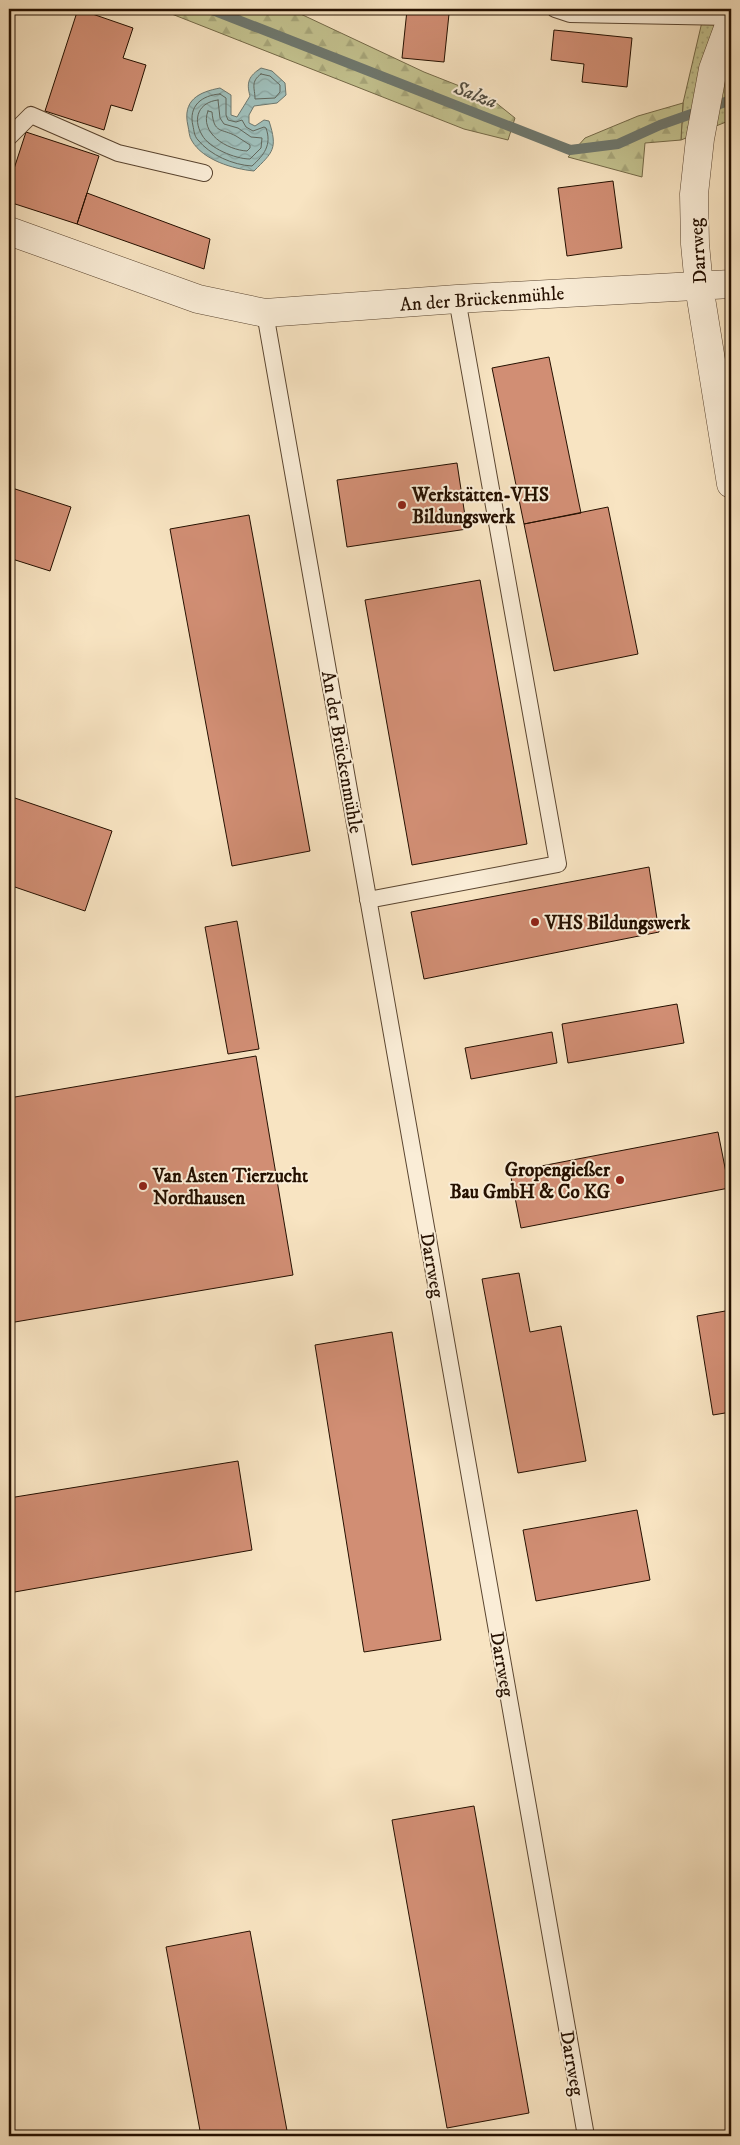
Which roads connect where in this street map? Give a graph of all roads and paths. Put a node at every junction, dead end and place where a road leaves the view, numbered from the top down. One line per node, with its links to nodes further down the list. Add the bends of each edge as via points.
1 (554, 9): 2 (lane, Darrweg, via 570,14)
2 (731, 18): 7 (street, Darrweg, via 713,69 700,138 694,194)
3 (9, 137): 4 (lane, via 31,115 118,153)
4 (204, 173)
5 (9, 231): 9 (street, An der Brückenmühle, via 198,299)
6 (731, 284): 7 (street, An der Brückenmühle)
7 (699, 286): 8 (street, An der Brückenmühle); 10 (street, Darrweg)
8 (458, 299): 9 (street, An der Brückenmühle); 11 (lane, via 558,864)
9 (265, 313): 11 (lane, An der Brückenmühle)
10 (731, 484)
11 (368, 900): 12 (lane, An der Brückenmühle)
12 (420, 1191): 13 (lane, Darrweg)
13 (586, 2136)

